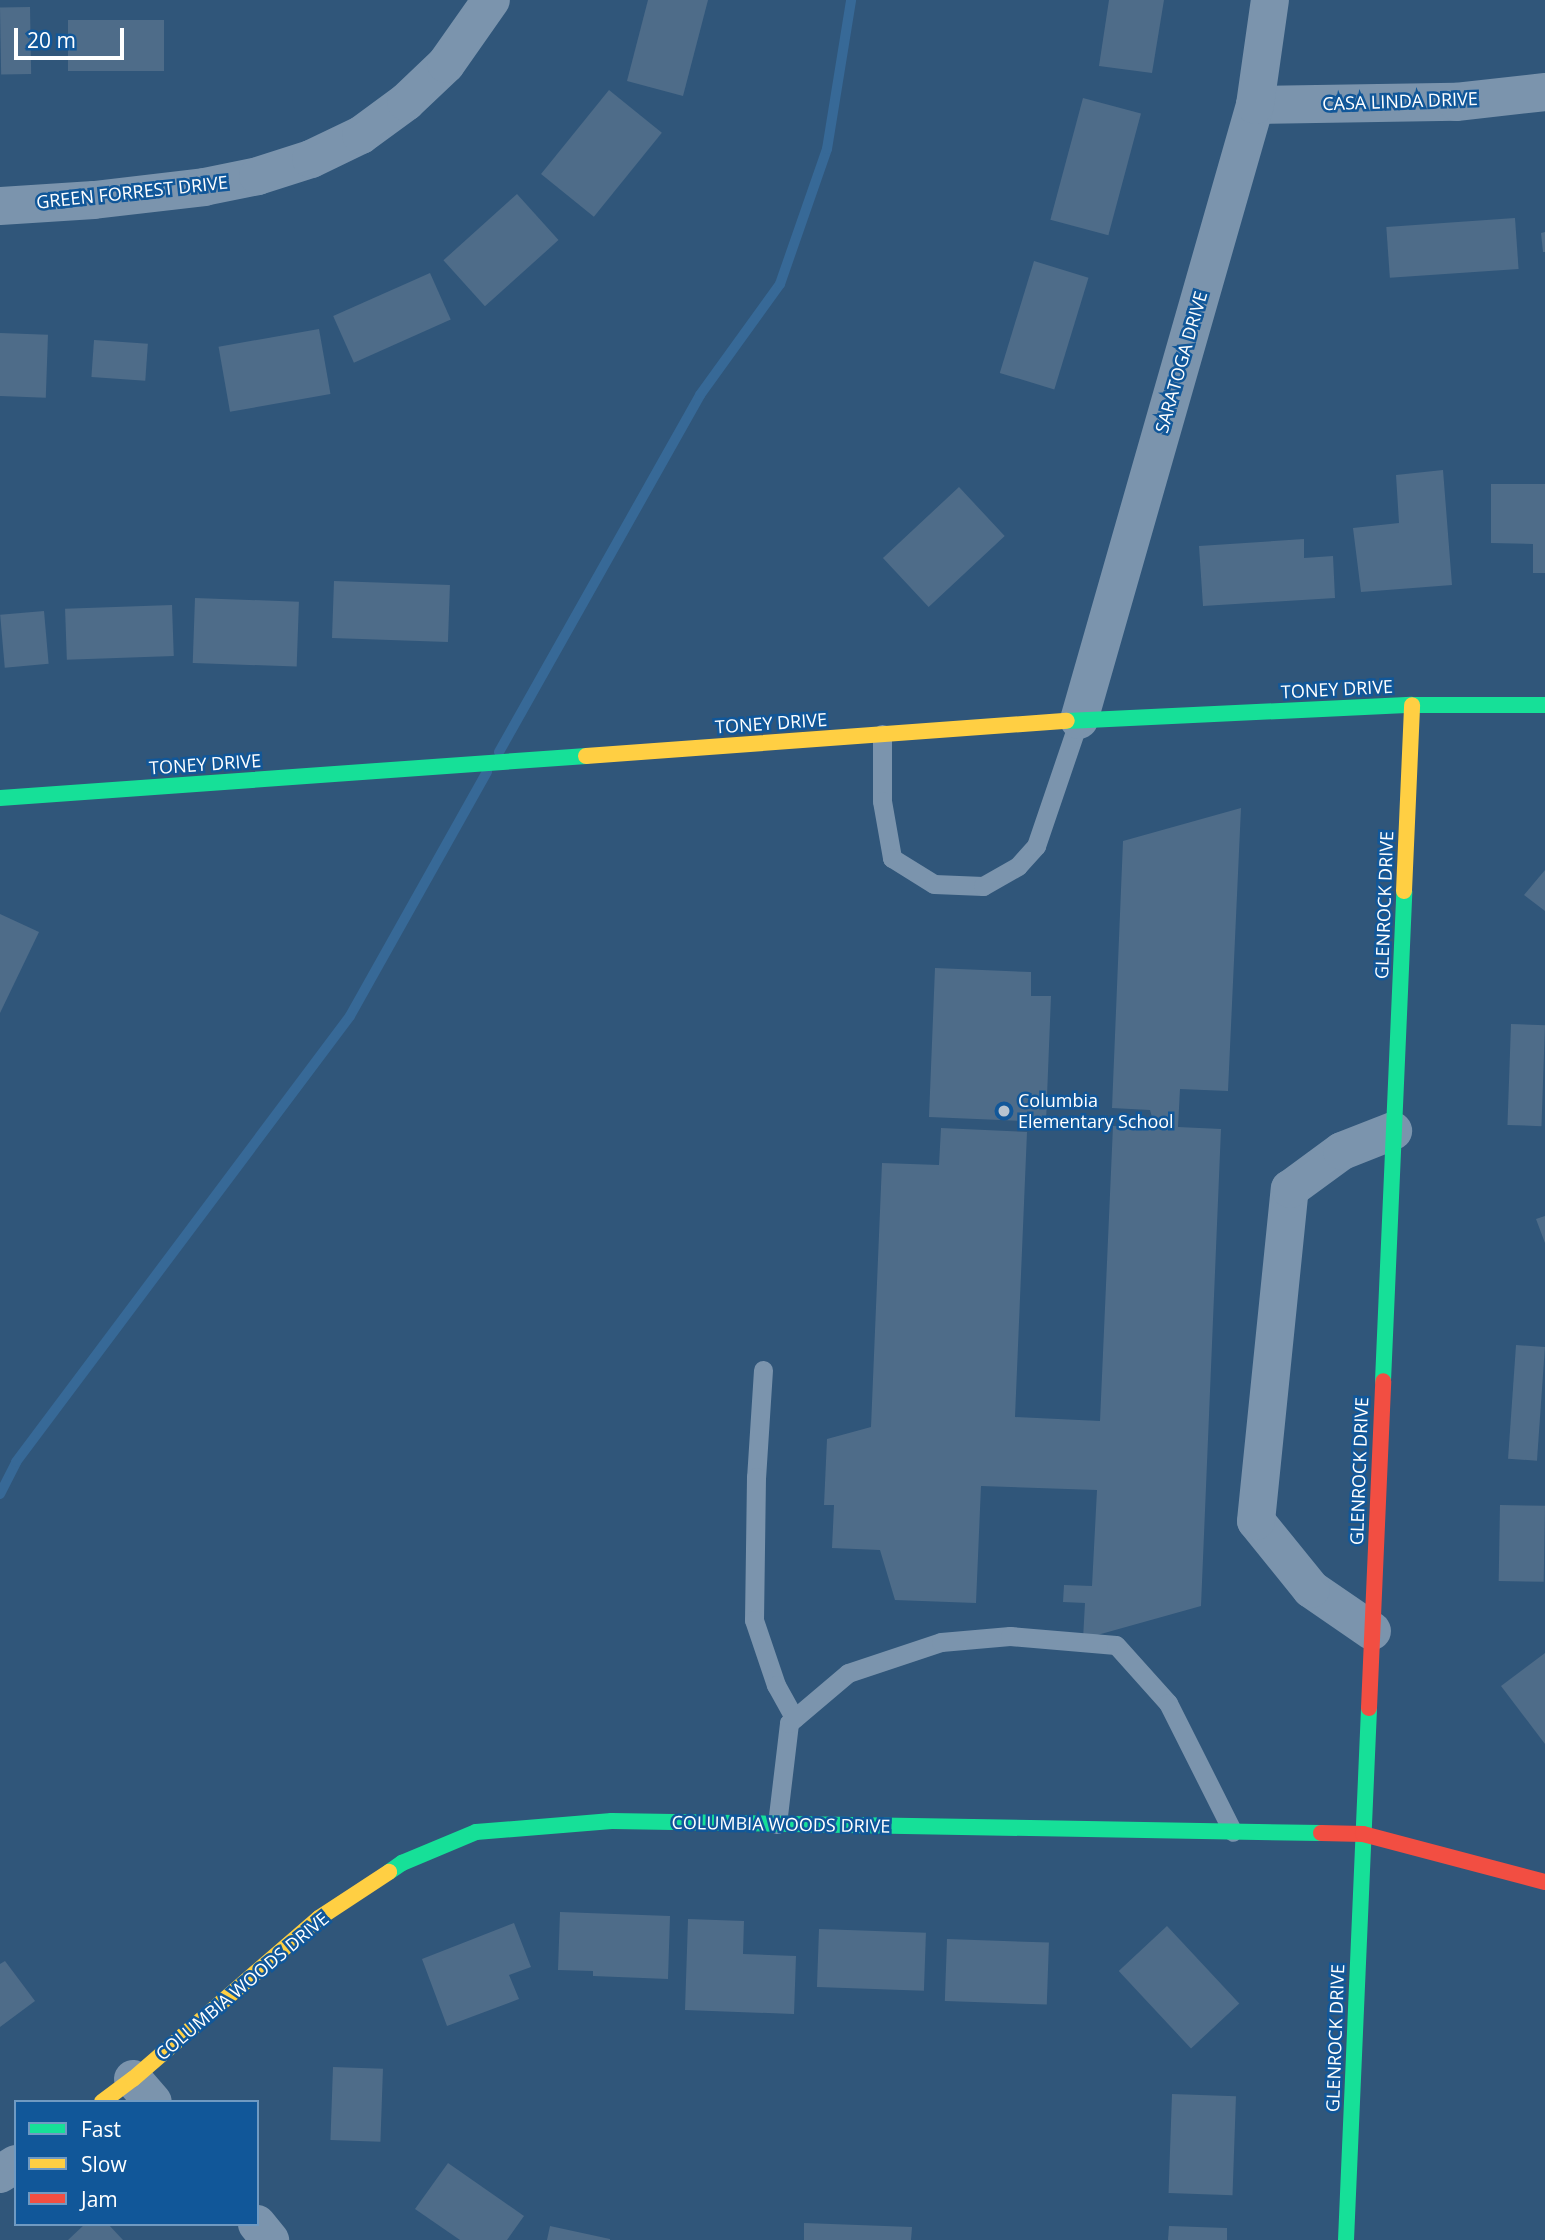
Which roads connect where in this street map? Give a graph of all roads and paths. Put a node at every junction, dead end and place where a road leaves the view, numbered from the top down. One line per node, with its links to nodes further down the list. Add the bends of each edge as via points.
1 (491, 0): 5 (street, GREEN FORREST DRIVE, via 446,64 406,102 361,135 311,159 204,187)
2 (1269, 0): 4 (street, SARATOGA DRIVE)
3 (1545, 92): 4 (street, CASA LINDA DRIVE, via 1456,102)
4 (1255, 105): 8 (street, SARATOGA DRIVE)
5 (0, 206)
6 (1412, 705): 7 (street, TONEY DRIVE); 8 (street, TONEY DRIVE); 11 (street, GLENROCK DRIVE)
7 (1545, 705)
8 (1079, 720): 9 (street, TONEY DRIVE); 9 (lane, via 1036,846 1018,866 983,886 934,884 892,858 882,801)
9 (882, 734): 10 (street, TONEY DRIVE)
10 (0, 798)
11 (1393, 1131): 13 (street, GLENROCK DRIVE); 13 (street, via 1342,1152 1290,1189 1256,1521 1311,1589)
12 (763, 1370): 14 (lane, via 754,1620 776,1685)
13 (1371, 1631): 17 (street, GLENROCK DRIVE)
14 (794, 1718): 15 (lane, via 789,1723); 16 (lane, via 848,1673 941,1642 1010,1636 1116,1645 1168,1703)
15 (777, 1824): 16 (street, COLUMBIA WOODS DRIVE); 19 (street, COLUMBIA WOODS DRIVE, via 612,1821 476,1832 402,1863 319,1918)
16 (1233, 1832): 17 (street, COLUMBIA WOODS DRIVE)
17 (1363, 1835): 18 (street, COLUMBIA WOODS DRIVE); 23 (street, GLENROCK DRIVE)
18 (1545, 1882)
19 (143, 2090): 20 (street, COLUMBIA WOODS DRIVE)
20 (109, 2100)
21 (259, 2226): 22 (street)
22 (270, 2240)
23 (1346, 2240)

